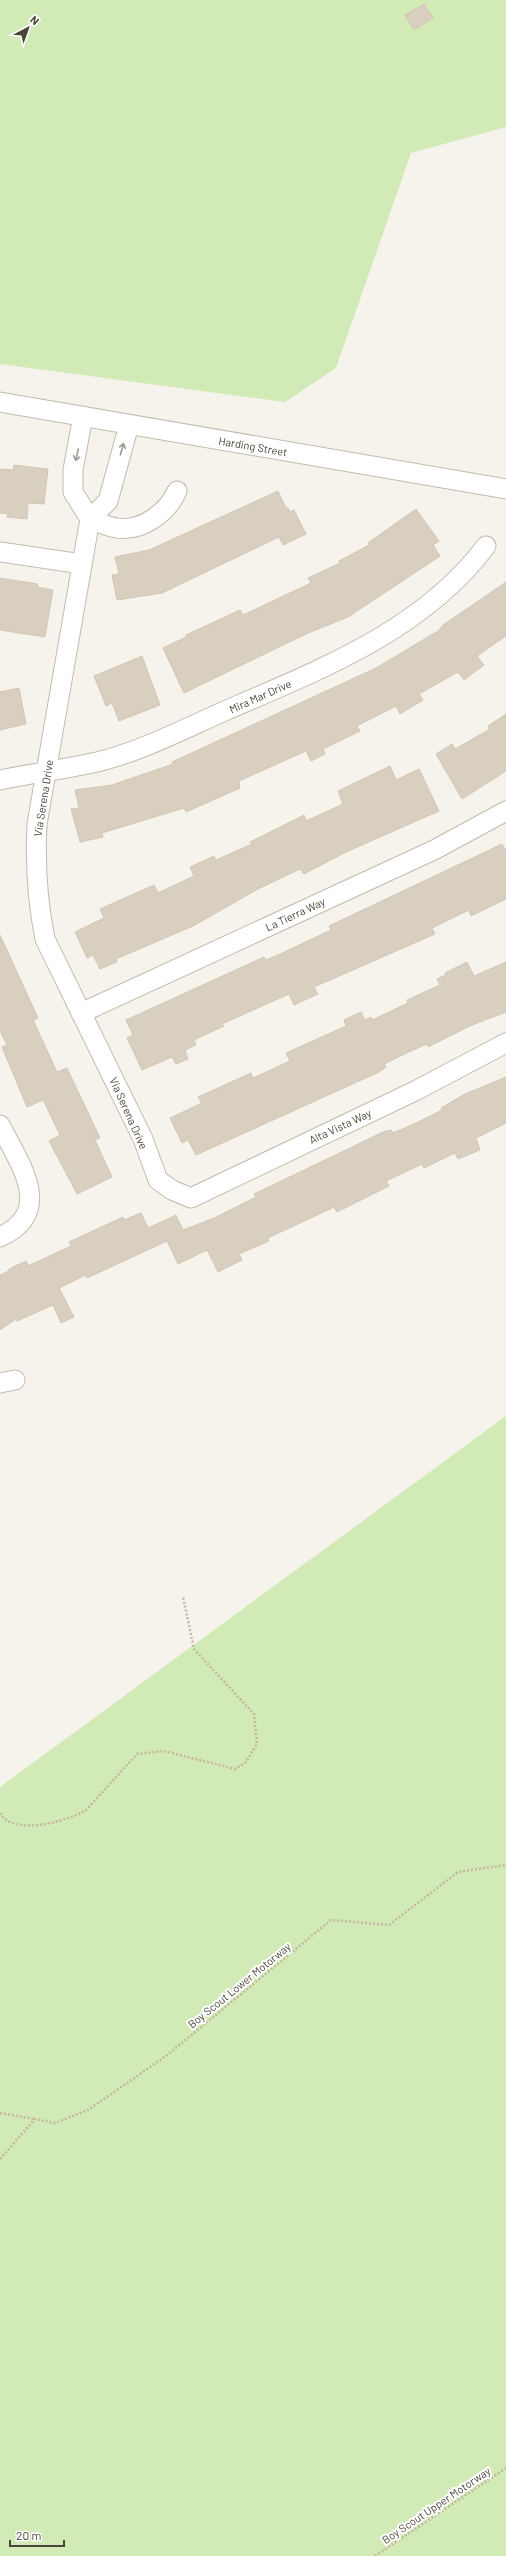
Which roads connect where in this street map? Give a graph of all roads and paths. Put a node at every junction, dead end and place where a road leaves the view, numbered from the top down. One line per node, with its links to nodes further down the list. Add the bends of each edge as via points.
1 (0, 402): 2 (street, Harding Street)
2 (83, 416): 3 (street, Harding Street); 6 (street, one-way to 6, via 73,470 73,492)
3 (129, 425): 4 (street, Harding Street); 6 (street, one-way to 3, via 108,500)
4 (506, 489)
5 (177, 491): 6 (street, via 172,503 156,518 138,525 118,528)
6 (90, 520): 9 (street, Via Serena Drive)
7 (486, 546): 10 (street, Mira Mar Drive, via 467,572 402,626 357,652 154,742 101,761)
8 (0, 552): 9 (street)
9 (82, 564): 10 (street, Via Serena Drive)
10 (47, 770): 11 (street, Mira Mar Drive); 13 (street, Via Serena Drive, via 37,824 35,862 38,907 46,939)
11 (0, 780)
12 (506, 811): 13 (street, La Tierra Way, via 434,850)
13 (81, 1013): 16 (street, Via Serena Drive, via 143,1139 158,1180)
14 (506, 1044): 16 (street, Alta Vista Way, via 209,1191 191,1198)
15 (0, 1125): 17 (street, via 30,1185 31,1203 15,1228)
16 (172, 1190)
17 (0, 1237)
18 (183, 1597): 19 (path, via 194,1649 254,1714 257,1744 246,1762 235,1769 164,1751 137,1754 86,1810 77,1816 51,1823 16,1826 3,1819)
19 (0, 1813)
20 (506, 1865): 22 (path, Boy Scout Lower Motorway, via 458,1872 389,1925 331,1920 166,2056 88,2110 54,2124)
21 (0, 2113): 22 (path, Boy Scout Lower Motorway)
22 (35, 2119): 23 (path)
23 (0, 2159)
24 (506, 2468): 25 (path, Boy Scout Upper Motorway)
25 (375, 2556)

